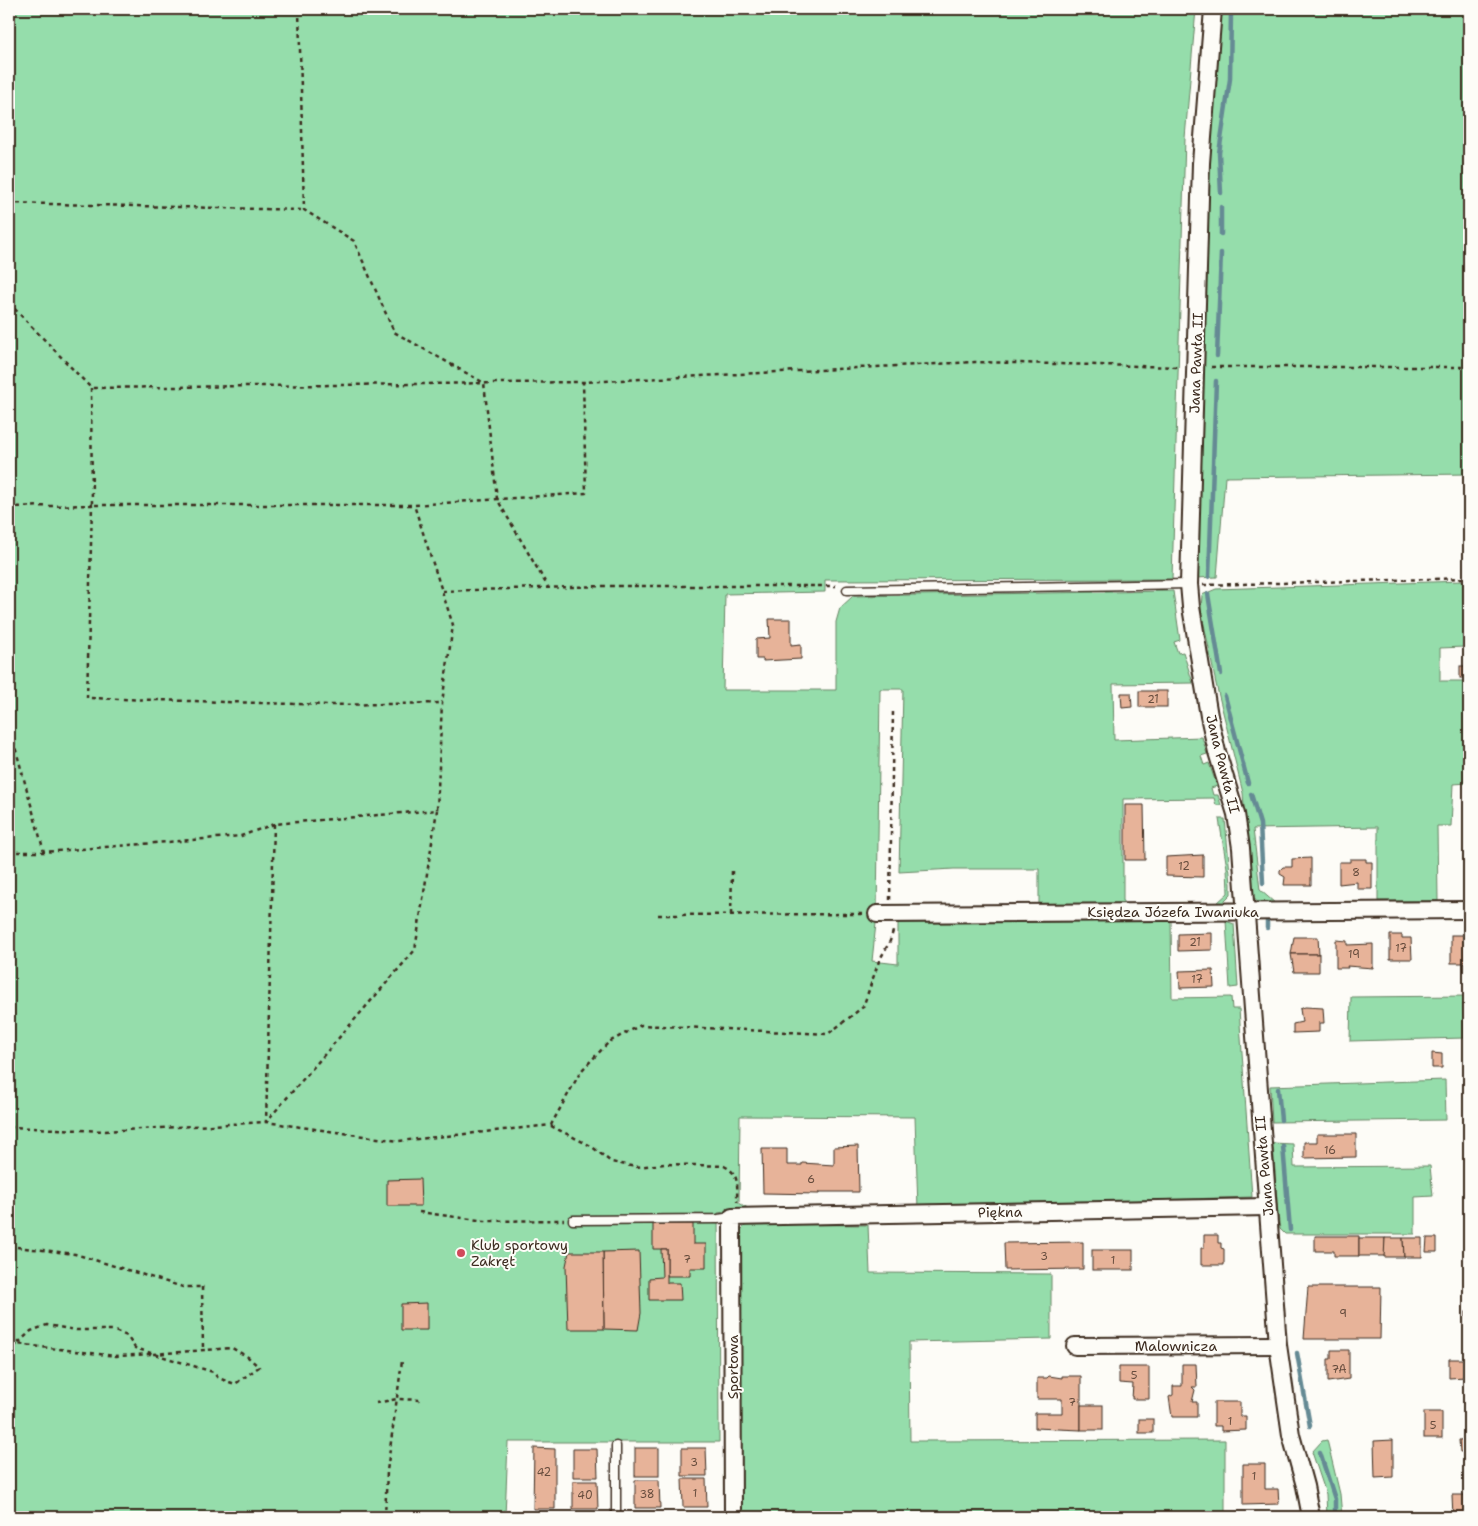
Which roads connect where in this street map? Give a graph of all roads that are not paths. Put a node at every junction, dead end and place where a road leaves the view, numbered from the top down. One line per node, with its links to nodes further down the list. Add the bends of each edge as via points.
1 (1213, 9): 2 (street, Jana Pawła II, via 1201,163)
2 (1189, 584): 3 (lane); 4 (street, Jana Pawła II, via 1209,716 1236,814)
3 (847, 590)
4 (1245, 910): 5 (street, Księdza Józefa Iwaniuka); 6 (street, Księdza Józefa Iwaniuka); 7 (street, Jana Pawła II)
5 (1469, 910)
6 (888, 914)
7 (1267, 1207): 8 (street, Piękna); 10 (street, Jana Pawła II)
8 (732, 1217): 9 (lane, via 718,1220); 14 (street, Sportowa)
9 (573, 1220)
10 (1278, 1345): 11 (street, Malownicza); 15 (street, Jana Pawła II, via 1291,1435)
11 (1075, 1346)
12 (616, 1446): 13 (lane)
13 (616, 1517)
14 (733, 1517)
15 (1311, 1517)

